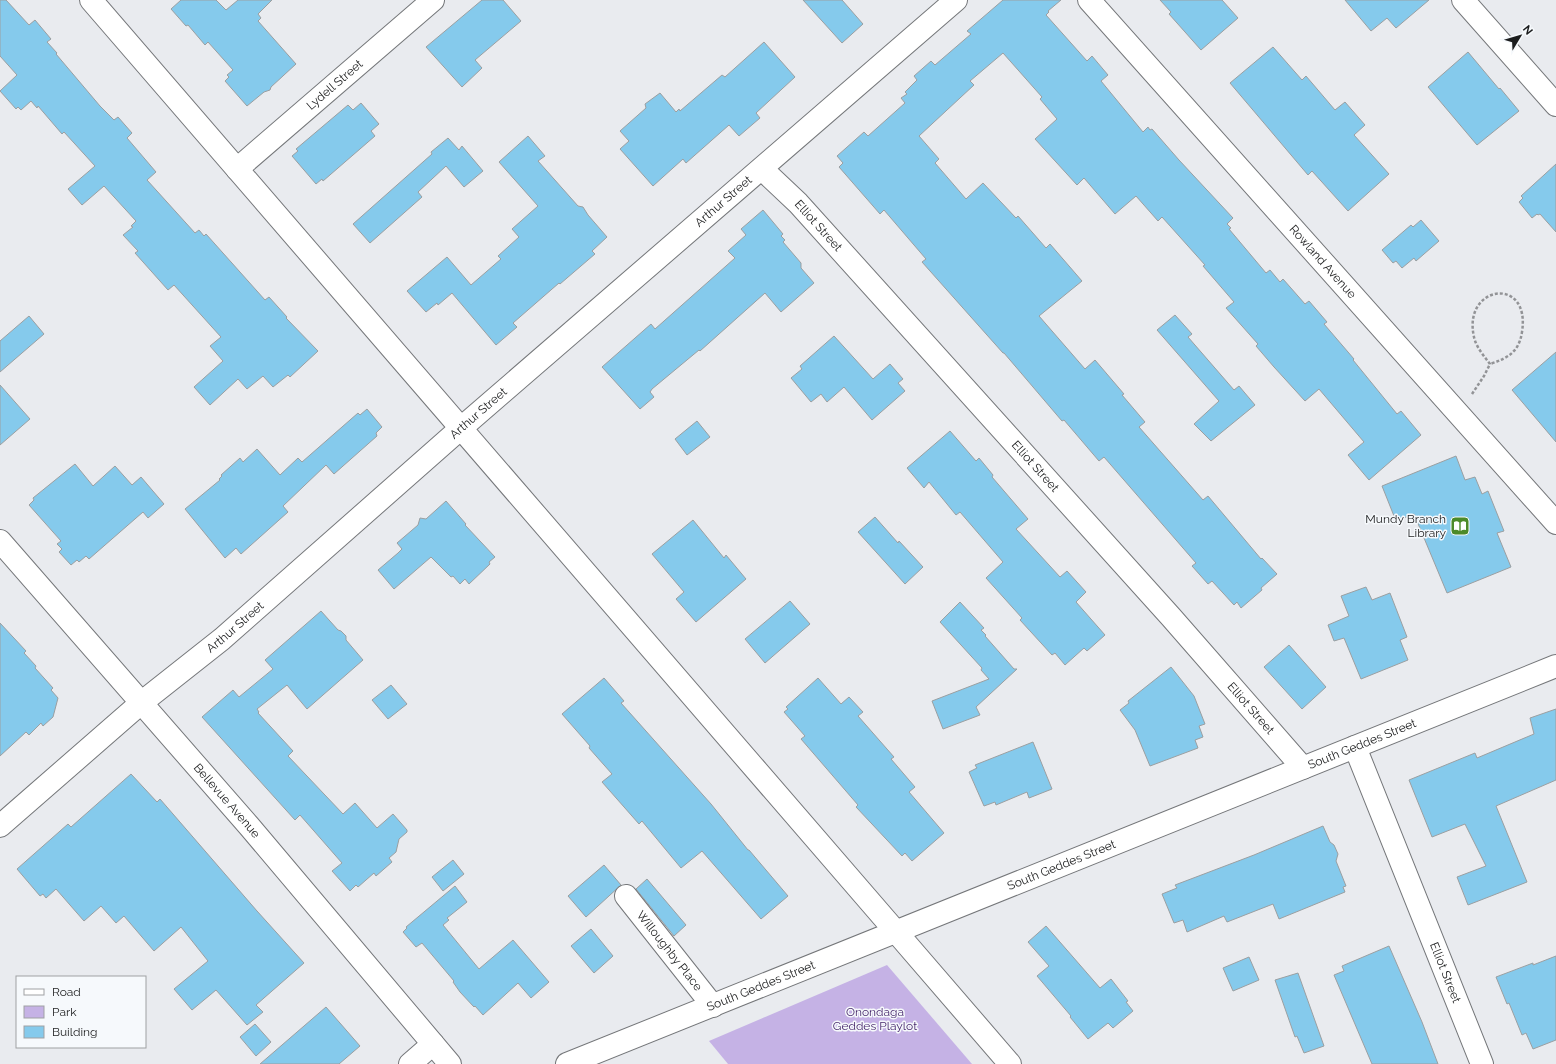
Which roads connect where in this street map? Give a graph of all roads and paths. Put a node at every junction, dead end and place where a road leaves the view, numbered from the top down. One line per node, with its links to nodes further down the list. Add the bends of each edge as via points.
1 (91, 0): 7 (street)
2 (433, 0): 7 (street, Lydell Street)
3 (956, 0): 8 (street, Arthur Street)
4 (1089, 0): 10 (street, Rowland Avenue)
5 (1463, 0): 6 (street)
6 (1556, 105)
7 (237, 169): 11 (street)
8 (762, 169): 11 (street, Arthur Street); 17 (street, Elliot Street, via 798,203 1171,617)
9 (1490, 364): 9 (path, via 1474,337 1475,314 1488,295 1506,294 1520,306 1522,335 1514,352); 10 (path, via 1480,383)
10 (1457, 413): 12 (street, Rowland Avenue)
11 (460, 429): 15 (street, Arthur Street, via 222,639); 20 (street)
12 (1556, 523)
13 (0, 541): 15 (street, Bellevue Avenue)
14 (1556, 666): 16 (street, South Geddes Street)
15 (141, 703): 18 (street, Arthur Street); 22 (street, Bellevue Avenue, via 249,826)
16 (1355, 747): 17 (street, South Geddes Street); 27 (street, Elliot Street)
17 (1303, 768): 20 (street, South Geddes Street)
18 (0, 826)
19 (626, 896): 21 (street, Willoughby Place)
20 (897, 932): 21 (street, South Geddes Street); 26 (street)
21 (714, 1006): 25 (street, South Geddes Street)
22 (433, 1044): 23 (street); 24 (street, Bellevue Avenue)
23 (410, 1064)
24 (450, 1064)
25 (567, 1064)
26 (1010, 1064)
27 (1482, 1064)

